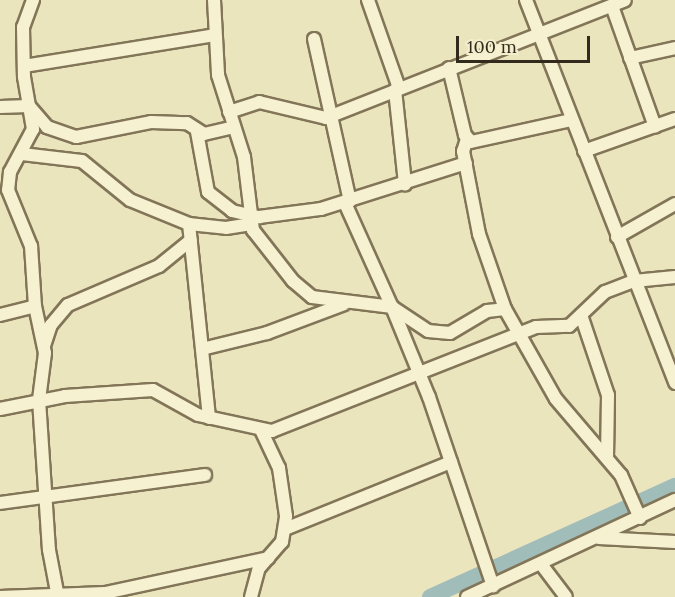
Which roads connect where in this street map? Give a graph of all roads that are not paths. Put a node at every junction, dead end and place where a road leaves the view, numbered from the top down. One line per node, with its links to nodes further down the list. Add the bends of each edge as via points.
1 (33, 0): 12 (street, via 23,27)
2 (214, 0): 8 (street)
3 (368, 0): 14 (street)
4 (526, 0): 7 (street)
5 (625, 0): 6 (street)
6 (612, 6): 7 (street); 11 (street)
7 (538, 32): 13 (street); 20 (street)
8 (215, 35): 12 (street); 17 (street, via 218,75)
9 (314, 39): 18 (street)
10 (675, 48): 11 (street)
11 (630, 58): 22 (street)
12 (24, 66): 15 (street)
13 (448, 68): 14 (street); 24 (street)
14 (397, 89): 18 (street); 28 (street)
15 (29, 106): 16 (street); 23 (street, via 46,126 76,137 158,122 187,123); 26 (street, via 33,129)
16 (0, 107)
17 (229, 112): 18 (street, via 259,102 314,118); 21 (street)
18 (330, 117): 29 (street)
19 (675, 119): 22 (street)
20 (571, 120): 24 (street); 25 (street)
21 (234, 127): 23 (street); 31 (street, via 245,164)
22 (656, 127): 25 (street)
23 (197, 132): 31 (street, via 208,192 223,206)
24 (467, 140): 27 (street)
25 (584, 151): 33 (street)
26 (22, 154): 32 (street, via 82,161 130,200); 38 (street, via 10,172 8,190 31,246)
27 (466, 163): 28 (street); 40 (street, via 484,255)
28 (405, 184): 29 (street)
29 (347, 202): 31 (street); 39 (street)
30 (675, 204): 33 (street)
31 (250, 220): 32 (street, via 226,228); 37 (street, via 298,288 318,299)
32 (189, 224): 34 (street)
33 (617, 237): 36 (street)
34 (191, 240): 44 (street, via 159,266 68,305 51,325); 45 (street)
35 (675, 277): 36 (street)
36 (634, 281): 42 (street, via 598,295); 47 (street)
37 (348, 302): 39 (street); 45 (street, via 267,333)
38 (35, 306): 41 (street); 44 (street)
39 (393, 307): 40 (street, via 441,334 487,311); 46 (street)
40 (505, 309): 43 (street)
41 (0, 315)
42 (581, 315): 43 (street, via 565,328 540,326); 52 (street, via 608,395)
43 (521, 334): 46 (street); 52 (street, via 556,399)
44 (44, 346): 48 (street)
45 (202, 349): 50 (street)
46 (420, 373): 51 (street, via 282,428); 53 (street)
47 (675, 382)
48 (39, 400): 49 (street); 50 (street, via 153,390); 55 (street)
49 (0, 409)
50 (209, 418): 51 (street)
51 (261, 430): 59 (street, via 282,480)
52 (607, 456): 58 (street)
53 (451, 462): 59 (street); 64 (street)
54 (205, 475): 55 (street)
55 (46, 493): 57 (street); 65 (street)
56 (675, 500): 58 (street)
57 (0, 503)
58 (640, 518): 60 (street)
59 (285, 529): 62 (street, via 280,546)
60 (599, 538): 61 (street); 63 (street)
61 (674, 543)
62 (268, 558): 65 (street, via 152,586); 67 (street, via 256,574)
63 (541, 564): 64 (street); 69 (street)
64 (493, 586): 68 (street)
65 (58, 595): 66 (street)
66 (0, 597)
67 (251, 597)
68 (466, 597)
69 (566, 597)

